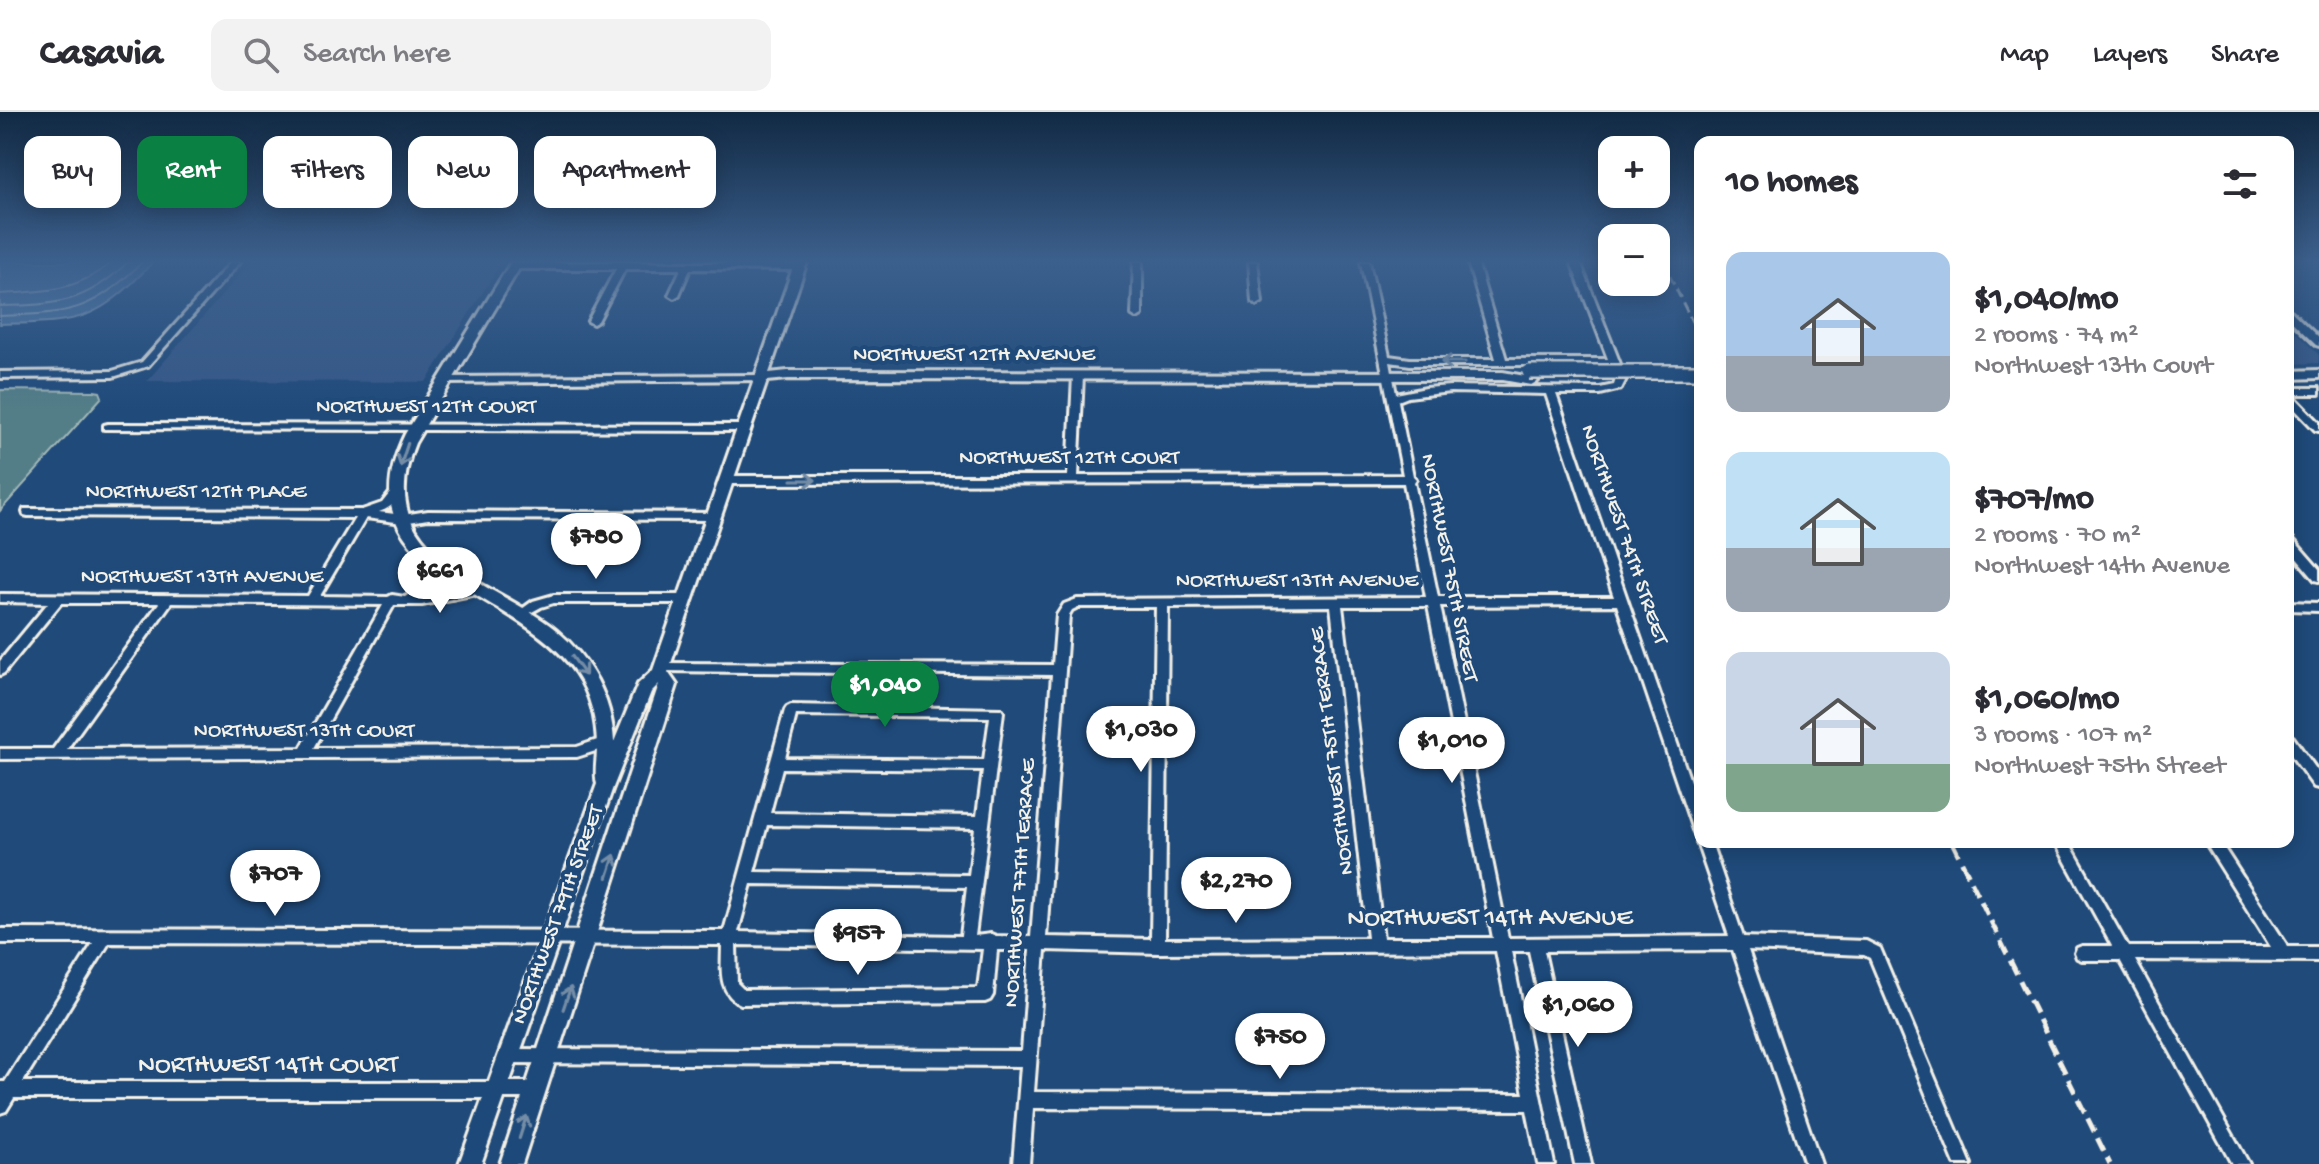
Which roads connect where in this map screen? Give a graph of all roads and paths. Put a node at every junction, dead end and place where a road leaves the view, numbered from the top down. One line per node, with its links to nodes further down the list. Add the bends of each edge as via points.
1 (192, 311): 18 (street, via 145,364 133,369 113,374)
2 (487, 311): 24 (main road)
3 (599, 311): 11 (street)
4 (785, 311): 23 (main road, NORTHWEST 79TH STREET)
5 (1137, 311): 9 (street)
6 (1375, 311): 13 (street, NORTHWEST 75TH STREET)
7 (1486, 311): 15 (street)
8 (1595, 311): 14 (street)
9 (1137, 315)
10 (2294, 319): 12 (street)
11 (593, 321)
12 (2319, 343)
13 (1385, 358): 15 (street, NORTHWEST 12TH AVENUE, one-way to 13); 21 (street, NORTHWEST 75TH STREET)
14 (1615, 362): 15 (street, NORTHWEST 12TH AVENUE); 27 (street, via 1618,387)
15 (1502, 369): 21 (main road, NORTHWEST 12TH AVENUE); 22 (main road, NORTHWEST 12TH AVENUE)
16 (1694, 372): 22 (main road, NORTHWEST 12TH AVENUE, bridge)
17 (2319, 374): 19 (main road)
18 (0, 375)
19 (2294, 375)
20 (1078, 376): 21 (main road, NORTHWEST 12TH AVENUE); 23 (main road, NORTHWEST 12TH AVENUE); 35 (street)
21 (1389, 376): 29 (street, NORTHWEST 75TH STREET)
22 (1530, 376): 25 (main road, NORTHWEST 12TH AVENUE)
23 (762, 378): 24 (street, NORTHWEST 12TH AVENUE); 33 (main road, NORTHWEST 79TH STREET)
24 (445, 380): 32 (main road)
25 (1694, 381)
26 (2319, 391): 28 (street)
27 (1550, 392): 29 (street, via 1415,391); 54 (street, NORTHWEST 74TH STREET)
28 (2294, 393)
29 (1393, 399): 36 (street, NORTHWEST 75TH STREET)
30 (2294, 401): 34 (street)
31 (108, 427): 32 (street, NORTHWEST 12TH COURT)
32 (415, 428): 33 (street, NORTHWEST 12TH COURT); 38 (main road, one-way to 38, via 403,454)
33 (744, 428): 37 (main road, NORTHWEST 79TH STREET)
34 (2319, 428)
35 (1073, 478): 36 (street, NORTHWEST 12TH COURT); 37 (street, NORTHWEST 12TH COURT, one-way to 35)
36 (1411, 479): 53 (street, NORTHWEST 75TH STREET)
37 (726, 480): 41 (main road, NORTHWEST 79TH STREET)
38 (397, 492): 40 (street, via 386,506); 42 (main road)
39 (28, 512): 40 (street, NORTHWEST 12TH PLACE)
40 (363, 514): 42 (street, NORTHWEST 12TH PLACE); 50 (street)
41 (714, 516): 42 (street, NORTHWEST 12TH PLACE); 52 (main road, NORTHWEST 79TH STREET)
42 (403, 519): 44 (main road)
43 (2294, 548): 45 (street)
44 (434, 563): 46 (main road); 51 (street, via 430,587)
45 (2319, 577)
46 (476, 590): 51 (street, NORTHWEST 13TH AVENUE, via 422,601); 60 (main road)
47 (0, 598): 48 (street, NORTHWEST 13TH AVENUE)
48 (58, 598): 49 (street, NORTHWEST 13TH AVENUE); 61 (street)
49 (169, 598): 50 (street, NORTHWEST 13TH AVENUE); 68 (street)
50 (313, 598): 51 (street, NORTHWEST 13TH AVENUE)
51 (398, 599): 66 (street)
52 (685, 599): 60 (street, via 554,599); 62 (main road, NORTHWEST 79TH STREET)
53 (1434, 601): 54 (street, NORTHWEST 13TH AVENUE); 55 (street, NORTHWEST 13TH AVENUE); 89 (street, NORTHWEST 75TH STREET)
54 (1623, 601): 73 (street, NORTHWEST 74TH STREET)
55 (1336, 602): 56 (street, NORTHWEST 13TH AVENUE); 90 (street, NORTHWEST 75TH TERRACE)
56 (1162, 603): 58 (street, NORTHWEST 13TH AVENUE); 93 (street)
57 (2294, 606): 59 (street)
58 (1068, 607): 63 (street, NORTHWEST 77TH TERRACE)
59 (2319, 607)
60 (521, 614): 64 (main road, one-way to 64, via 557,640 580,666 600,707)
61 (0, 670)
62 (661, 670): 63 (street); 72 (main road, NORTHWEST 79TH STREET, via 644,689); 85 (main road, NORTHWEST 79TH STREET, one-way to 62, via 669,685)
63 (1058, 670): 87 (street, NORTHWEST 77TH TERRACE)
64 (606, 742): 66 (street, NORTHWEST 13TH COURT, via 577,752); 72 (main road)
65 (2294, 749): 71 (street)
66 (306, 751): 68 (street, NORTHWEST 13TH COURT)
67 (0, 754): 68 (street, NORTHWEST 13TH COURT)
68 (56, 754)
69 (776, 763): 70 (street); 70 (street, via 791,710 997,712); 74 (street)
70 (990, 765): 75 (street)
71 (2319, 783)
72 (603, 790): 84 (main road, NORTHWEST 79TH STREET)
73 (1694, 812)
74 (761, 819): 75 (street); 79 (street)
75 (983, 822): 80 (street)
76 (1706, 848): 92 (street)
77 (2065, 848): 97 (street)
78 (2216, 848): 95 (street)
79 (746, 878): 80 (street); 83 (street)
80 (975, 881): 88 (street)
81 (0, 936): 82 (street, NORTHWEST 14TH AVENUE)
82 (105, 936): 84 (street, NORTHWEST 14TH AVENUE); 101 (street)
83 (729, 938): 85 (street, NORTHWEST 14TH AVENUE); 86 (street, via 730,986 741,997 985,995); 88 (street, NORTHWEST 14TH AVENUE)
84 (549, 940): 85 (street, NORTHWEST 14TH AVENUE); 98 (main road, NORTHWEST 79TH STREET)
85 (587, 940): 99 (main road, NORTHWEST 79TH STREET, one-way to 85)
86 (991, 941): 87 (street, NORTHWEST 14TH AVENUE); 88 (street, NORTHWEST 14TH AVENUE)
87 (1038, 941): 93 (street, NORTHWEST 14TH AVENUE); 100 (street, NORTHWEST 77TH TERRACE)
88 (967, 942)
89 (1502, 942): 90 (street, NORTHWEST 14TH AVENUE); 91 (street, NORTHWEST 14TH AVENUE); 105 (street, NORTHWEST 75TH STREET)
90 (1376, 943): 93 (street, NORTHWEST 14TH AVENUE)
91 (1535, 943): 92 (street, NORTHWEST 14TH AVENUE); 111 (street)
92 (1738, 943): 112 (street); 113 (street, NORTHWEST 14TH AVENUE, via 1866,948 1875,953)
93 (1158, 946)
94 (2082, 953): 97 (street)
95 (2284, 954): 96 (street); 97 (street)
96 (2319, 954)
97 (2126, 955): 114 (street)
98 (508, 1056): 99 (street); 102 (main road, NORTHWEST 79TH STREET)
99 (547, 1056): 100 (street); 103 (main road, NORTHWEST 79TH STREET)
100 (1030, 1059): 104 (street, NORTHWEST 77TH TERRACE)
101 (5, 1090): 102 (street, NORTHWEST 14TH COURT); 106 (street)
102 (496, 1090): 103 (street, NORTHWEST 14TH COURT); 107 (main road, NORTHWEST 79TH STREET)
103 (536, 1090): 108 (main road, NORTHWEST 79TH STREET, one-way to 103)
104 (1026, 1100): 105 (street); 109 (street, NORTHWEST 77TH TERRACE)
105 (1533, 1102): 110 (street, NORTHWEST 75TH STREET)
106 (0, 1105)
107 (470, 1164)
108 (511, 1164)
109 (1021, 1164)
110 (1546, 1164)
111 (1583, 1164)
112 (1813, 1164)
113 (1963, 1164)
114 (2241, 1164)

